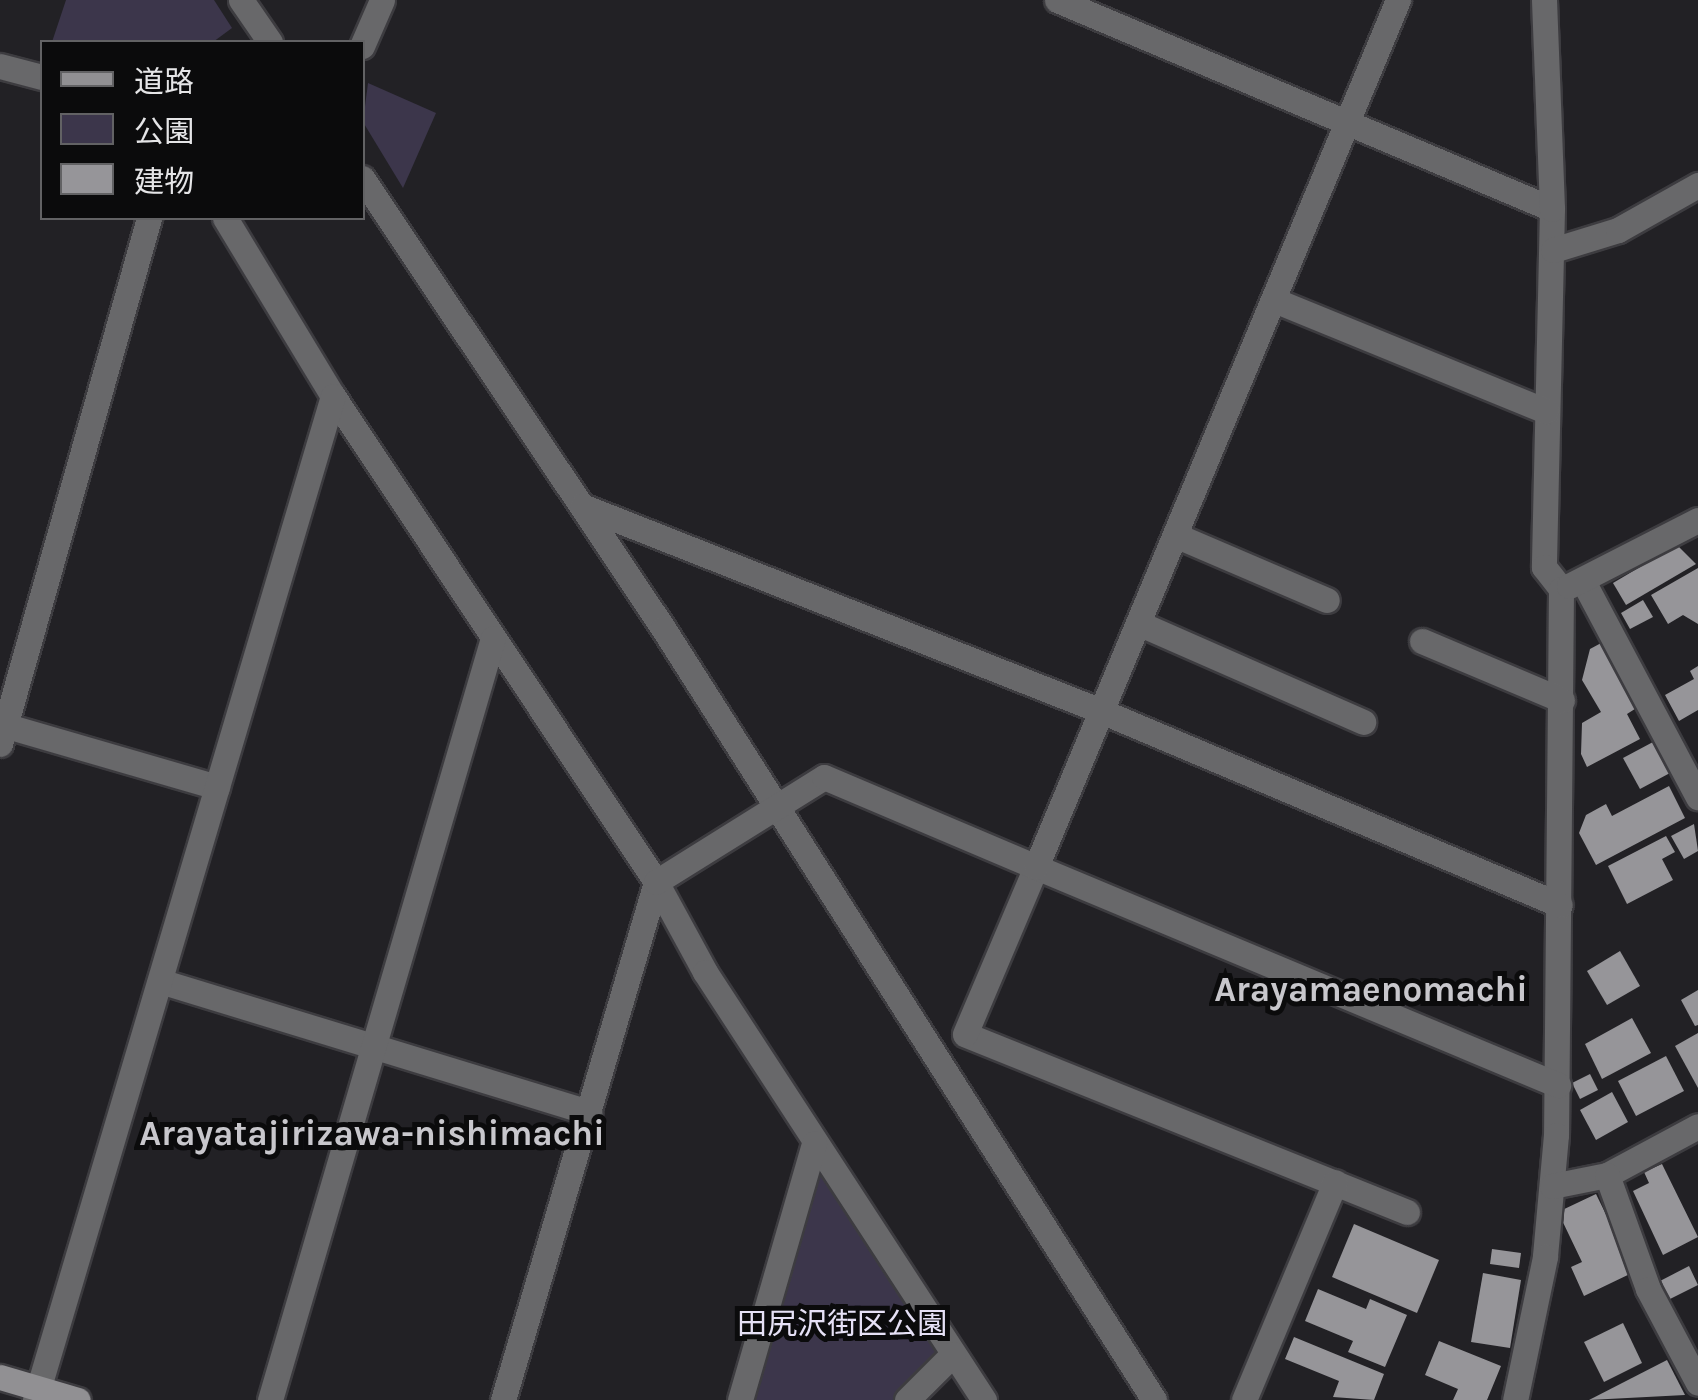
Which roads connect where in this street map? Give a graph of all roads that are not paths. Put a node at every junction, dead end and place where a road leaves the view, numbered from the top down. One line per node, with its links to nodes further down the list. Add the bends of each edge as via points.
1 (241, 0): 7 (street)
2 (382, 0): 8 (street)
3 (1056, 0): 6 (street)
4 (1398, 0): 11 (street)
5 (1544, 0): 14 (street)
6 (1104, 9): 11 (street)
7 (269, 40)
8 (365, 40)
9 (0, 66): 10 (street)
10 (40, 76)
11 (1346, 125): 14 (street); 18 (street)
12 (365, 182): 21 (street)
13 (1698, 185): 17 (street, via 1618,230)
14 (1552, 209): 17 (street)
15 (149, 220): 32 (street)
16 (226, 220): 19 (street)
17 (1553, 250): 20 (street)
18 (1274, 300): 20 (street); 23 (street)
19 (333, 396): 27 (street); 33 (street)
20 (1546, 411): 24 (street, via 1544,567)
21 (582, 506): 30 (street); 35 (street)
22 (1698, 520): 24 (street)
23 (1175, 535): 25 (street); 26 (street)
24 (1572, 585): 29 (street); 34 (street)
25 (1326, 600)
26 (1138, 623): 30 (street); 31 (street)
27 (493, 638): 37 (street); 40 (street)
28 (1422, 642): 29 (street)
29 (1562, 700): 38 (street)
30 (1100, 711): 36 (street); 38 (street)
31 (1364, 722)
32 (2, 731): 33 (street)
33 (218, 787): 39 (street)
34 (1698, 797)
35 (777, 804): 36 (street, via 824,777); 37 (street); 59 (street)
36 (1036, 867): 41 (street); 46 (street, via 965,1034)
37 (656, 882): 42 (street); 44 (street)
38 (1560, 905): 41 (street)
39 (160, 981): 40 (street); 52 (street)
40 (374, 1046): 42 (street); 54 (street)
41 (1558, 1084): 47 (street)
42 (589, 1112): 55 (street)
43 (1698, 1126): 45 (street)
44 (814, 1143): 49 (street); 56 (street)
45 (1607, 1175): 47 (street); 51 (street, via 1648,1288)
46 (1336, 1182): 48 (street); 60 (street)
47 (1552, 1186): 61 (street)
48 (1407, 1212)
49 (953, 1354): 57 (street); 58 (street)
50 (0, 1378): 52 (street)
51 (1698, 1383)
52 (37, 1394): 53 (street)
53 (78, 1400)
54 (270, 1400)
55 (503, 1400)
56 (740, 1400)
57 (906, 1400)
58 (984, 1400)
59 (1154, 1400)
60 (1244, 1400)
61 (1515, 1400)

